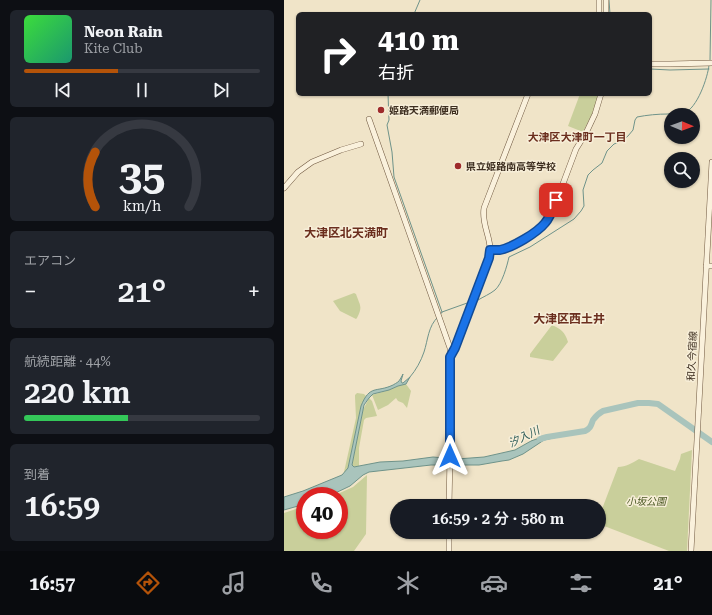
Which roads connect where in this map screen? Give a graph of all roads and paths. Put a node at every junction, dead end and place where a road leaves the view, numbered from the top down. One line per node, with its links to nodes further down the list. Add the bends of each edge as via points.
1 (599, 0): 3 (street)
2 (606, 0): 4 (street)
3 (599, 12)
4 (606, 12)
5 (712, 63): 6 (street)
6 (652, 64)
7 (527, 96): 13 (street, via 484,208)
8 (601, 96): 13 (street, via 586,133 576,149 547,221 531,235 513,245 500,250)
9 (369, 119): 16 (street, via 449,345)
10 (361, 144): 12 (street, via 312,162 298,172)
11 (712, 162): 14 (street, 和久今宿線)
12 (284, 188)
13 (490, 250): 16 (street, via 471,307)
14 (706, 266): 15 (street); 20 (street, 和久今宿線)
15 (712, 266)
16 (450, 357): 17 (street)
17 (449, 499)
18 (449, 539): 19 (street)
19 (448, 551)
20 (690, 551)

